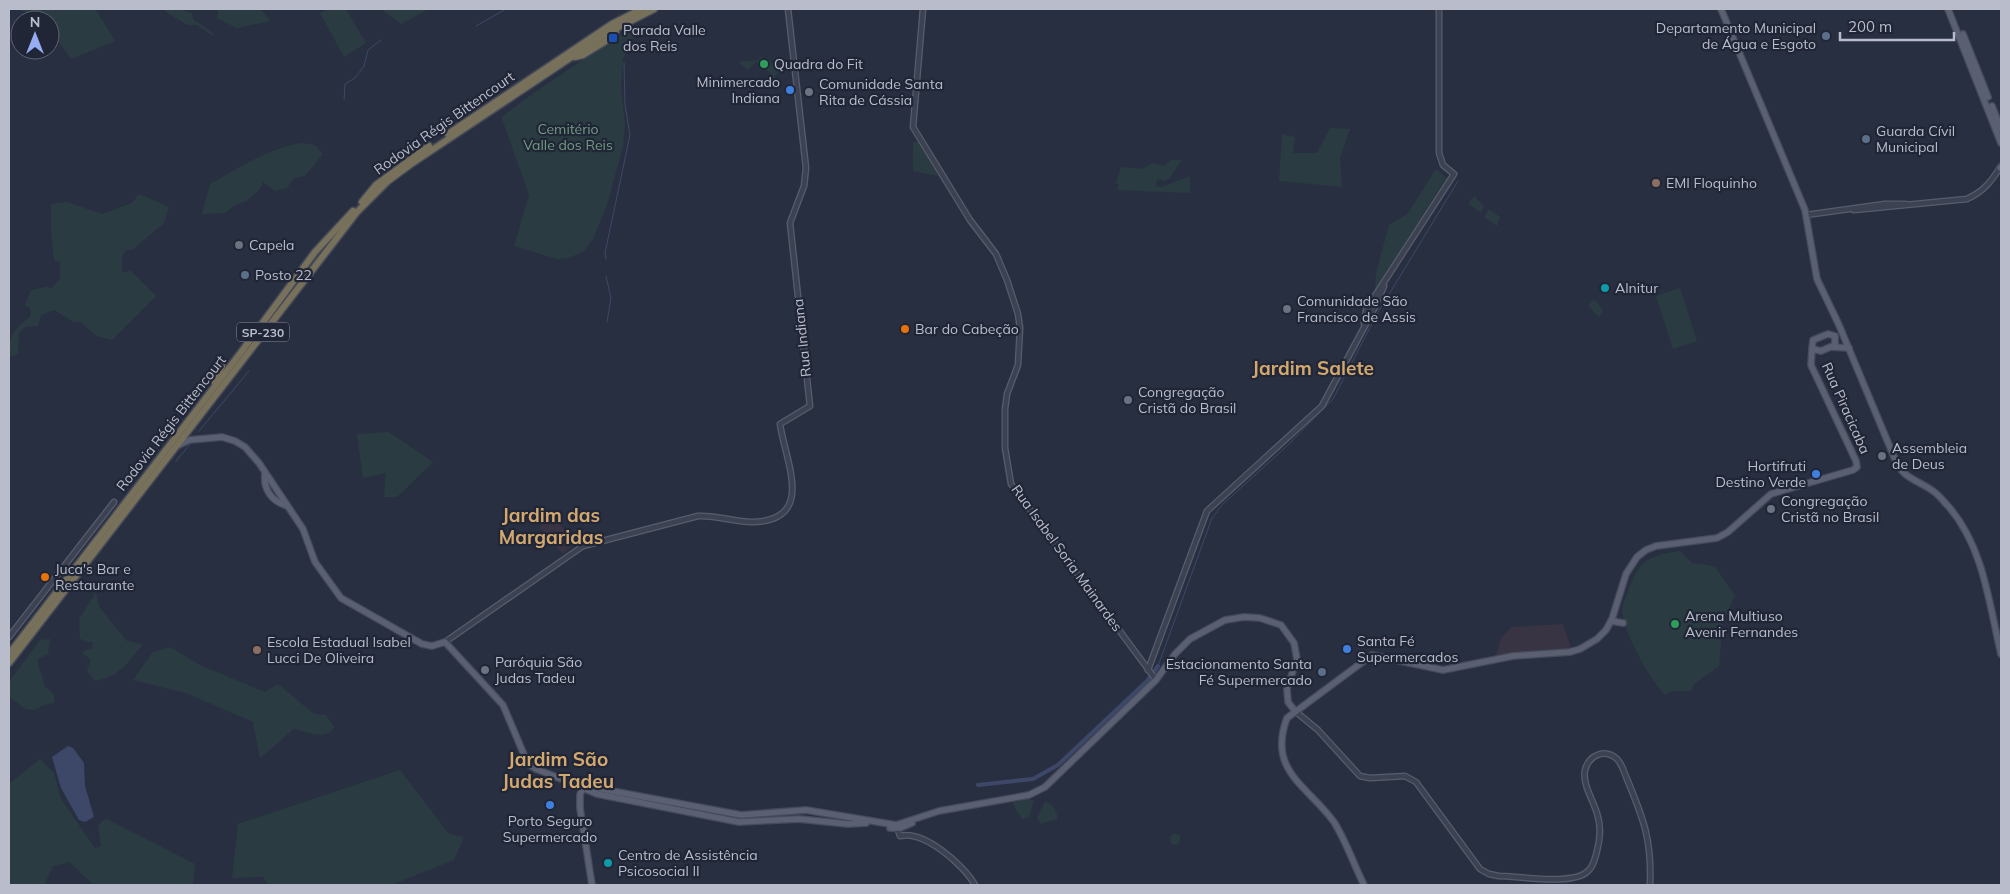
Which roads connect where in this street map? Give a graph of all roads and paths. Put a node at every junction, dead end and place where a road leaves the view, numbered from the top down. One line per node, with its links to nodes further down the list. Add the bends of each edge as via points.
1 (654, 9): 8 (highway, SP-230)
2 (788, 9): 36 (street, Rua Indiana, via 806,168 804,186 790,220 810,406 780,424 794,489 784,512 753,522 711,516 686,518 582,546)
3 (1438, 9): 16 (street, via 1439,153 1443,165 1454,174)
4 (1721, 9): 15 (main road)
5 (1948, 9): 10 (main road)
6 (1952, 9): 11 (main road)
7 (921, 10): 40 (street, Rua Isabel Soria Mainardes, via 913,127 970,220 996,254 1020,328 1016,372 1005,409 1010,478)
8 (635, 12): 9 (highway, SP-230)
9 (613, 26): 28 (highway, Rodovia Régis Bittencourt / SP-230, via 376,185 315,252); 29 (highway, Rodovia Régis Bittencourt / SP-230, via 388,181 357,212)
10 (1970, 63): 11 (main road); 13 (main road)
11 (1978, 70): 12 (main road)
12 (2001, 129)
13 (2001, 144)
14 (2001, 167): 15 (street, via 1990,184 1967,199)
15 (1806, 215): 20 (main road, via 1817,279)
16 (1386, 281): 17 (street); 19 (street)
17 (1373, 299): 18 (street, via 1369,299); 19 (street)
18 (1367, 305): 19 (street, via 1370,308); 21 (street)
19 (1376, 306): 21 (street)
20 (1837, 321): 22 (main road); 23 (main road)
21 (1364, 325): 40 (street, via 1322,406 1207,511)
22 (1830, 334): 23 (main road); 24 (main road, via 1836,339); 26 (main road, via 1813,340)
23 (1843, 338): 24 (main road); 25 (main road)
24 (1833, 346): 25 (main road); 26 (main road)
25 (1848, 348): 38 (main road, via 1900,469 1933,491 1965,530 1982,568)
26 (1815, 350): 33 (main road, Rua Piracicaba, via 1811,365 1857,466 1847,472 1771,494 1717,538 1646,550 1628,570)
27 (222, 366): 28 (highway)
28 (213, 389): 37 (highway, Rodovia Régis Bittencourt / SP-230)
29 (194, 423): 30 (main road, via 192,430); 31 (highway, Rodovia Régis Bittencourt / SP-230)
30 (196, 439): 31 (main road); 36 (main road, via 222,437 245,446 266,473 266,490 276,501 287,506 303,529 315,562 341,598 422,644 432,646)
31 (176, 446): 39 (highway, Rodovia Régis Bittencourt / SP-230)
32 (114, 502): 35 (street)
33 (1611, 621): 34 (main road); 41 (main road, via 1597,638 1580,649 1502,657 1452,669 1434,669 1372,655)
34 (1623, 623)
35 (9, 637)
36 (445, 642): 42 (main road, via 503,705 528,764)
37 (9, 654)
38 (2001, 654)
39 (9, 663)
40 (1152, 675): 41 (main road, via 1202,632 1234,618 1260,618 1281,625 1296,648 1297,659 1287,688 1288,702); 44 (main road, via 1045,786 1029,794 920,817)
41 (1295, 711): 47 (main road, via 1286,718 1283,728 1284,762 1336,826); 48 (street, via 1318,730 1360,776 1405,776 1416,782 1480,869 1499,876 1576,878 1590,870 1600,831 1585,782 1585,771 1594,756 1611,755 1621,765 1647,834 1651,859)
42 (583, 787): 43 (main road, via 741,815 806,810); 43 (main road, via 598,795 740,822); 45 (main road, via 580,808)
43 (848, 821): 44 (main road)
44 (897, 827): 46 (street, via 900,836 908,835 941,850 963,867)
45 (592, 885)
46 (975, 885)
47 (1364, 885)
48 (1650, 885)

